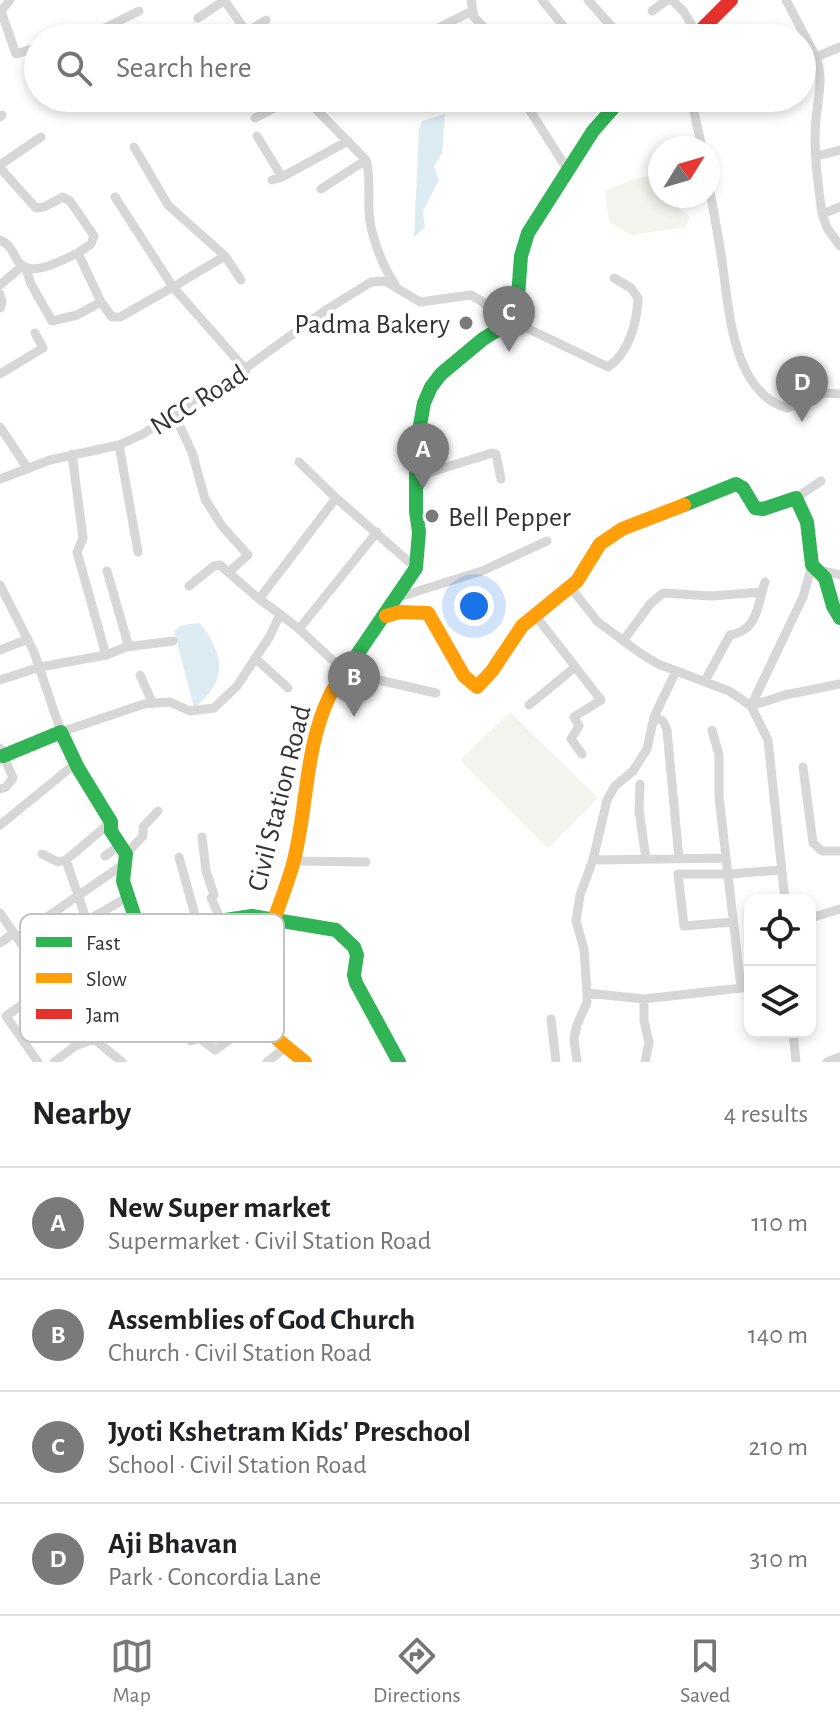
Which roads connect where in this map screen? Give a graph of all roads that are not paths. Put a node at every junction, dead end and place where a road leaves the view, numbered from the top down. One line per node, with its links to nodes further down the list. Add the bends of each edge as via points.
1 (10, 0): 25 (street, via 1,11 16,54)
2 (224, 0): 12 (street); 15 (street)
3 (471, 0): 10 (street)
4 (542, 0): 19 (street)
5 (588, 0): 20 (street)
6 (669, 0): 11 (street); 21 (street)
7 (731, 0): 22 (street)
8 (786, 0): 23 (street)
9 (139, 11): 14 (street)
10 (472, 11): 17 (street); 18 (street)
11 (652, 11)
12 (198, 18)
13 (266, 20): 16 (street)
14 (113, 24)
15 (241, 24)
16 (261, 24)
17 (446, 24)
18 (483, 24)
19 (562, 24)
20 (609, 24)
21 (690, 24)
22 (707, 24)
23 (799, 24)
24 (840, 47): 26 (street)
25 (24, 51)
26 (816, 57): 39 (street, via 821,94)
27 (266, 112): 32 (street)
28 (326, 112): 36 (street)
29 (531, 112): 42 (street)
30 (609, 112): 42 (street)
31 (694, 112): 34 (street)
32 (255, 118)
33 (257, 136): 36 (street, via 277,179)
34 (699, 136)
35 (41, 137): 41 (street)
36 (348, 141): 40 (street)
37 (134, 147): 53 (street, via 168,205)
38 (840, 150): 39 (street)
39 (817, 156): 49 (street)
40 (366, 160): 45 (street); 59 (street, via 374,238)
41 (0, 166): 43 (street)
42 (567, 169): 63 (street, via 523,245 517,310)
43 (9, 179): 44 (street); 52 (street, via 36,208 63,197 70,201 94,236)
44 (0, 186)
45 (321, 189)
46 (115, 197): 58 (street)
47 (840, 207): 49 (street)
48 (712, 208): 67 (street, via 734,339 751,379 787,408 824,393)
49 (822, 214): 51 (street)
50 (0, 240): 54 (street)
51 (840, 246)
52 (78, 253): 54 (street); 61 (street)
53 (225, 256): 56 (street); 58 (street)
54 (23, 268): 57 (street); 61 (street, via 52,321)
55 (614, 278): 63 (street, via 631,288 638,306 627,345 608,367)
56 (241, 280)
57 (0, 285)
58 (173, 287): 61 (street, via 120,317 112,317); 65 (street)
59 (399, 289): 63 (street, via 420,302 471,295); 65 (street, NCC Road, via 385,281 371,282)
60 (0, 294): 62 (street)
61 (101, 302)
62 (0, 308)
63 (507, 323): 74 (street, Civil Station Road, via 431,387 416,447)
64 (35, 333): 66 (street, via 43,348)
65 (246, 370): 68 (street, NCC Road)
66 (0, 374)
67 (840, 394)
68 (174, 414): 70 (street, NCC Road); 86 (street, via 205,499 248,555)
69 (0, 427): 73 (street)
70 (119, 445): 71 (street, NCC Road); 82 (street)
71 (72, 454): 73 (street, NCC Road); 103 (street, via 83,538 77,552)
72 (299, 462): 78 (street)
73 (28, 469): 75 (street, NCC Road)
74 (415, 477): 76 (street, via 492,453); 84 (street, Civil Station Road)
75 (0, 479)
76 (501, 479)
77 (821, 481): 79 (street)
78 (336, 498): 80 (street); 92 (street)
79 (796, 498): 83 (street, via 811,533); 89 (street, via 755,508 736,484 699,497 605,538)
80 (377, 532): 84 (street); 97 (street)
81 (547, 541): 91 (street, via 482,571)
82 (138, 552)
83 (816, 567): 87 (street); 96 (street, via 829,584); 117 (street)
84 (416, 568): 91 (street, Civil Station Road)
85 (107, 571): 101 (street)
86 (229, 572): 88 (street, via 216,565); 92 (street)
87 (840, 575)
88 (189, 586)
89 (570, 587): 94 (street); 100 (street, via 598,622)
90 (1, 590): 98 (street)
91 (399, 597): 95 (street, Civil Station Road)
92 (259, 599): 93 (street)
93 (280, 614): 97 (street); 104 (street)
94 (535, 615): 95 (street, via 477,687 467,682 442,629 428,613); 106 (street)
95 (386, 616): 107 (street, Civil Station Road)
96 (840, 618)
97 (299, 629): 107 (street)
98 (28, 639): 102 (street); 105 (street)
99 (173, 641): 101 (street)
100 (623, 641): 108 (street); 111 (street, via 663,593 712,596 763,587 753,621 741,634 730,635)
101 (126, 647): 103 (street)
102 (0, 650)
103 (106, 655): 105 (street)
104 (255, 658): 113 (street); 115 (street, via 214,708 190,711 170,702)
105 (40, 667): 110 (street); 120 (street)
106 (574, 668): 116 (street); 122 (street, via 601,700 574,717 579,726 571,739)
107 (344, 671): 114 (street); 141 (street, Civil Station Road, via 320,718)
108 (676, 671): 111 (street); 118 (street)
109 (140, 675): 115 (street)
110 (0, 680)
111 (705, 681): 117 (street)
112 (840, 684): 117 (street)
113 (288, 688)
114 (436, 693)
115 (153, 704): 120 (street)
116 (529, 705)
117 (751, 706): 143 (street, via 768,740)
118 (654, 717): 138 (street, via 667,730); 140 (street, via 647,749 607,800)
119 (712, 730): 136 (street, via 719,755)
120 (61, 732): 121 (street); 123 (street)
121 (1, 752): 126 (street, via 13,778)
122 (582, 754)
123 (75, 764): 128 (street); 129 (street)
124 (803, 767): 131 (street, via 813,843 822,851)
125 (640, 784): 137 (street)
126 (0, 789)
127 (158, 811): 133 (street)
128 (111, 822): 133 (street); 139 (street)
129 (0, 825)
130 (202, 837): 154 (street)
131 (840, 851)
132 (42, 854): 139 (street)
133 (124, 854): 134 (street); 146 (street); 147 (street)
134 (105, 856)
135 (179, 857): 153 (street)
136 (726, 858): 138 (street); 144 (street)
137 (646, 859): 138 (street); 140 (street)
138 (679, 859)
139 (66, 860): 146 (street)
140 (593, 860): 166 (street, via 576,921)
141 (294, 861): 142 (street); 155 (street, Civil Station Road)
142 (366, 862)
143 (781, 870): 144 (street); 145 (street)
144 (730, 874): 159 (street); 159 (street, via 678,874 684,926)
145 (784, 894)
146 (77, 895): 149 (street); 150 (street)
147 (128, 897): 151 (street); 152 (street)
148 (840, 909): 157 (street)
149 (48, 914)
150 (85, 914)
151 (98, 914)
152 (134, 914)
153 (195, 914)
154 (218, 914)
155 (275, 914)
156 (1, 916): 161 (street)
157 (816, 916)
158 (284, 920): 185 (street, via 336,930 354,947 356,983)
159 (733, 922): 164 (street)
160 (20, 932): 161 (street)
161 (16, 935): 162 (street); 163 (street)
162 (20, 941)
163 (0, 943)
164 (744, 978)
165 (744, 988): 167 (street)
166 (587, 993): 167 (street); 187 (street, via 574,1039)
167 (644, 999): 188 (street, via 649,1042)
168 (20, 1006): 169 (street)
169 (3, 1018): 172 (street)
170 (551, 1019): 186 (street)
171 (794, 1038): 189 (street)
172 (20, 1039)
173 (22, 1042): 180 (street)
174 (86, 1042): 181 (street)
175 (98, 1042): 182 (street)
176 (204, 1042): 177 (street, via 215,1050)
177 (226, 1042)
178 (284, 1044): 183 (street); 184 (street)
179 (840, 1057): 190 (street)
180 (38, 1062)
181 (54, 1062)
182 (122, 1062)
183 (267, 1062)
184 (305, 1062)
185 (399, 1062)
186 (556, 1062)
187 (577, 1062)
188 (645, 1062)
189 (796, 1062)
190 (827, 1062)

